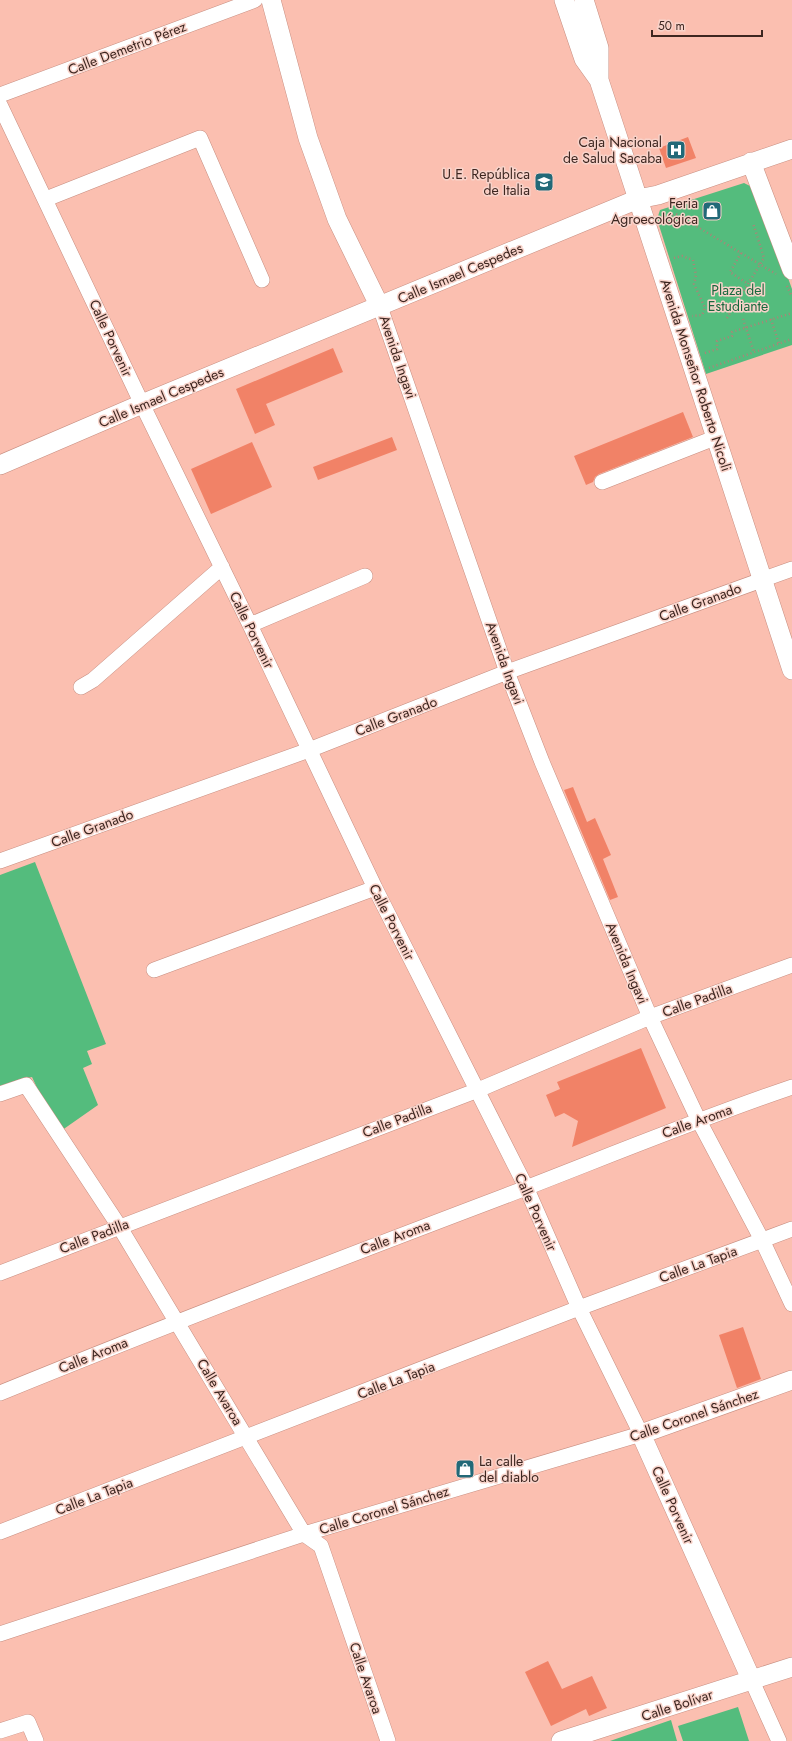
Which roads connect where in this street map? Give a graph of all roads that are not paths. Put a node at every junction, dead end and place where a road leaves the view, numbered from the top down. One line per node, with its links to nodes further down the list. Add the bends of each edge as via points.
1 (254, 0): 6 (street, Calle Demetrio Pérez)
2 (271, 0): 14 (main road, Avenida Ingavi, via 308,138 334,211)
3 (564, 0): 5 (main road, Avenida Monseñor Roberto Nicoli, via 584,59)
4 (584, 0): 5 (main road, Avenida Monseñor Roberto Nicoli, via 599,48)
5 (599, 80): 11 (main road, Avenida Monseñor Roberto Nicoli)
6 (0, 95)
7 (0, 105): 10 (street, Calle Porvenir)
8 (792, 149): 9 (main road, Calle Ismael Cespedes)
9 (752, 162): 11 (main road, Calle Ismael Cespedes, via 658,195); 12 (main road)
10 (46, 199): 13 (street, via 200,138); 15 (street, Calle Porvenir)
11 (638, 199): 14 (main road, Calle Ismael Cespedes); 16 (main road, Avenida Monseñor Roberto Nicoli)
12 (785, 275)
13 (262, 280)
14 (380, 307): 15 (main road, Calle Ismael Cespedes); 25 (street, Avenida Ingavi)
15 (142, 404): 17 (main road, Calle Ismael Cespedes); 19 (street, Calle Porvenir)
16 (717, 437): 18 (street); 22 (main road, Avenida Monseñor Roberto Nicoli)
17 (0, 465)
18 (602, 482)
19 (222, 567): 23 (street, Calle Porvenir); 26 (street, via 93,680)
20 (792, 569): 22 (street, Calle Granado)
21 (365, 576): 23 (street)
22 (763, 580): 24 (main road, Avenida Monseñor Roberto Nicoli); 25 (street, Calle Granado)
23 (250, 625): 27 (street, Calle Porvenir)
24 (792, 670)
25 (507, 672): 27 (street, Calle Granado); 32 (street, Avenida Ingavi, via 542,762)
26 (81, 687)
27 (309, 750): 28 (street, Calle Granado); 29 (street, Calle Porvenir)
28 (0, 861)
29 (375, 888): 31 (street); 34 (street, Calle Porvenir)
30 (792, 965): 32 (street, Calle Padilla)
31 (154, 970)
32 (650, 1017): 34 (street, Calle Padilla); 36 (street, Avenida Ingavi)
33 (792, 1087): 36 (street, Calle Aroma)
34 (478, 1090): 37 (street, Calle Porvenir); 38 (street, Calle Padilla)
35 (0, 1094): 38 (street, Calle Avaroa, via 26,1086)
36 (698, 1120): 37 (street, Calle Aroma); 40 (street, Avenida Ingavi)
37 (526, 1187): 43 (street, Calle Porvenir); 44 (street, Calle Aroma)
38 (119, 1226): 41 (street, Calle Padilla); 44 (street, Calle Avaroa)
39 (792, 1228): 40 (street, Calle La Tapia)
40 (762, 1240): 42 (street, Avenida Ingavi); 43 (street, Calle La Tapia)
41 (0, 1273)
42 (792, 1304)
43 (579, 1308): 47 (street, Calle Porvenir); 48 (street, Calle La Tapia)
44 (178, 1320): 46 (street, Calle Aroma); 48 (street, Calle Avaroa)
45 (792, 1380): 47 (main road, Calle Coronel Sánchez)
46 (0, 1393)
47 (641, 1434): 50 (street, Calle Coronel Sánchez); 53 (main road, Calle Porvenir)
48 (247, 1438): 49 (street, Calle La Tapia); 50 (street, Calle Avaroa)
49 (0, 1532)
50 (304, 1534): 51 (street, Calle Coronel Sánchez); 56 (street, Calle Avaroa, via 320,1546)
51 (0, 1634)
52 (792, 1667): 53 (main road, Calle Bolívar)
53 (752, 1681): 57 (main road, Calle Bolívar); 58 (street, Calle Porvenir)
54 (0, 1731): 55 (street, via 28,1722)
55 (36, 1741)
56 (388, 1741)
57 (561, 1741)
58 (779, 1741)

